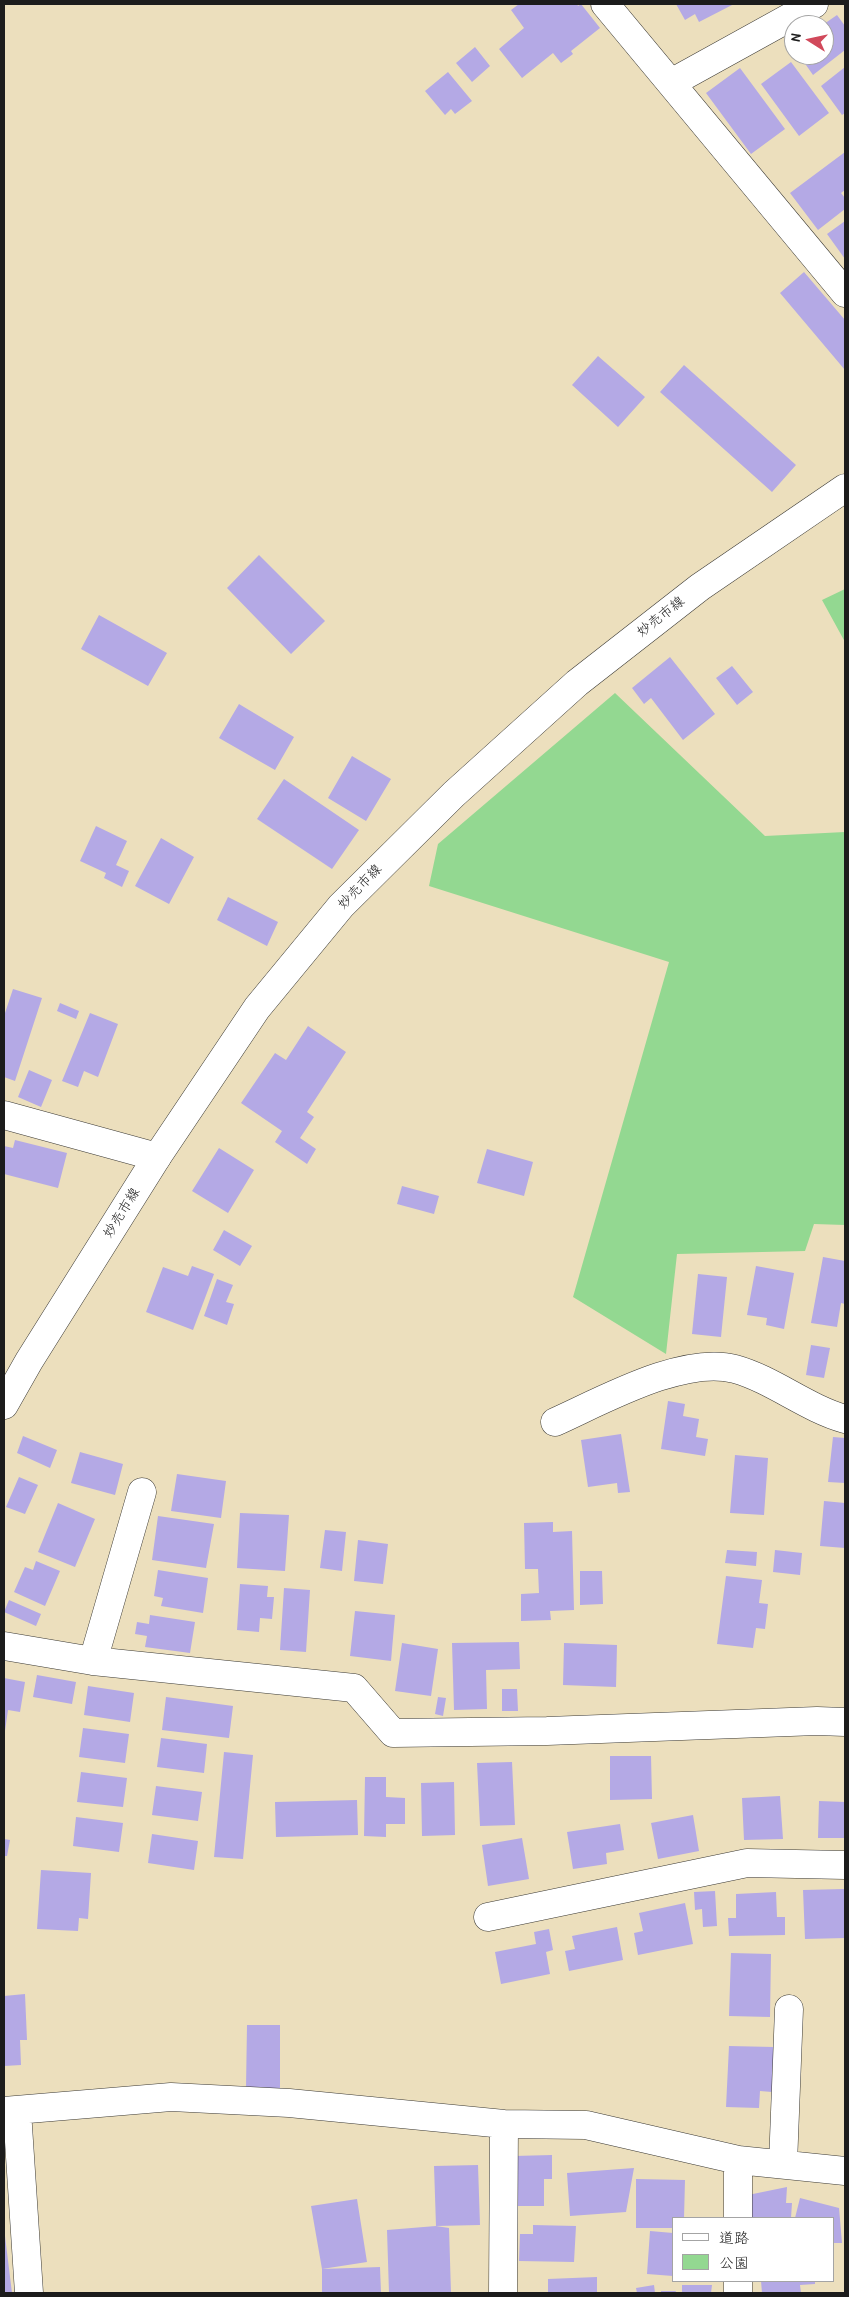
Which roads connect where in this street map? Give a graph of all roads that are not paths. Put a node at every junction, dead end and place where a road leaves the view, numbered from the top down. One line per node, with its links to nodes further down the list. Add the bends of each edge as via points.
1 (605, 4): 3 (street)
2 (814, 4): 3 (street)
3 (671, 83): 4 (street)
4 (845, 293)
5 (845, 488): 7 (street, 妙売市線, via 700,586 577,683 454,794 341,906 263,1001)
6 (4, 1115): 7 (street)
7 (157, 1157): 8 (street, 妙売市線)
8 (4, 1405)
9 (845, 1419): 10 (street, via 824,1413 734,1369 706,1367 662,1375)
10 (555, 1422)
11 (142, 1492): 13 (street)
12 (4, 1646): 13 (street)
13 (93, 1662): 14 (street, via 354,1688 393,1733)
14 (845, 1722)
15 (845, 1865): 16 (street, via 747,1863)
16 (488, 1917)
17 (789, 2009): 21 (street)
18 (10, 2111): 19 (street, via 171,2097 289,2104); 24 (street)
19 (504, 2124): 20 (street, via 586,2125); 25 (street)
20 (738, 2160): 21 (street); 23 (street)
21 (783, 2164): 22 (street)
22 (845, 2171)
23 (738, 2217)
24 (29, 2293)
25 (503, 2293)

